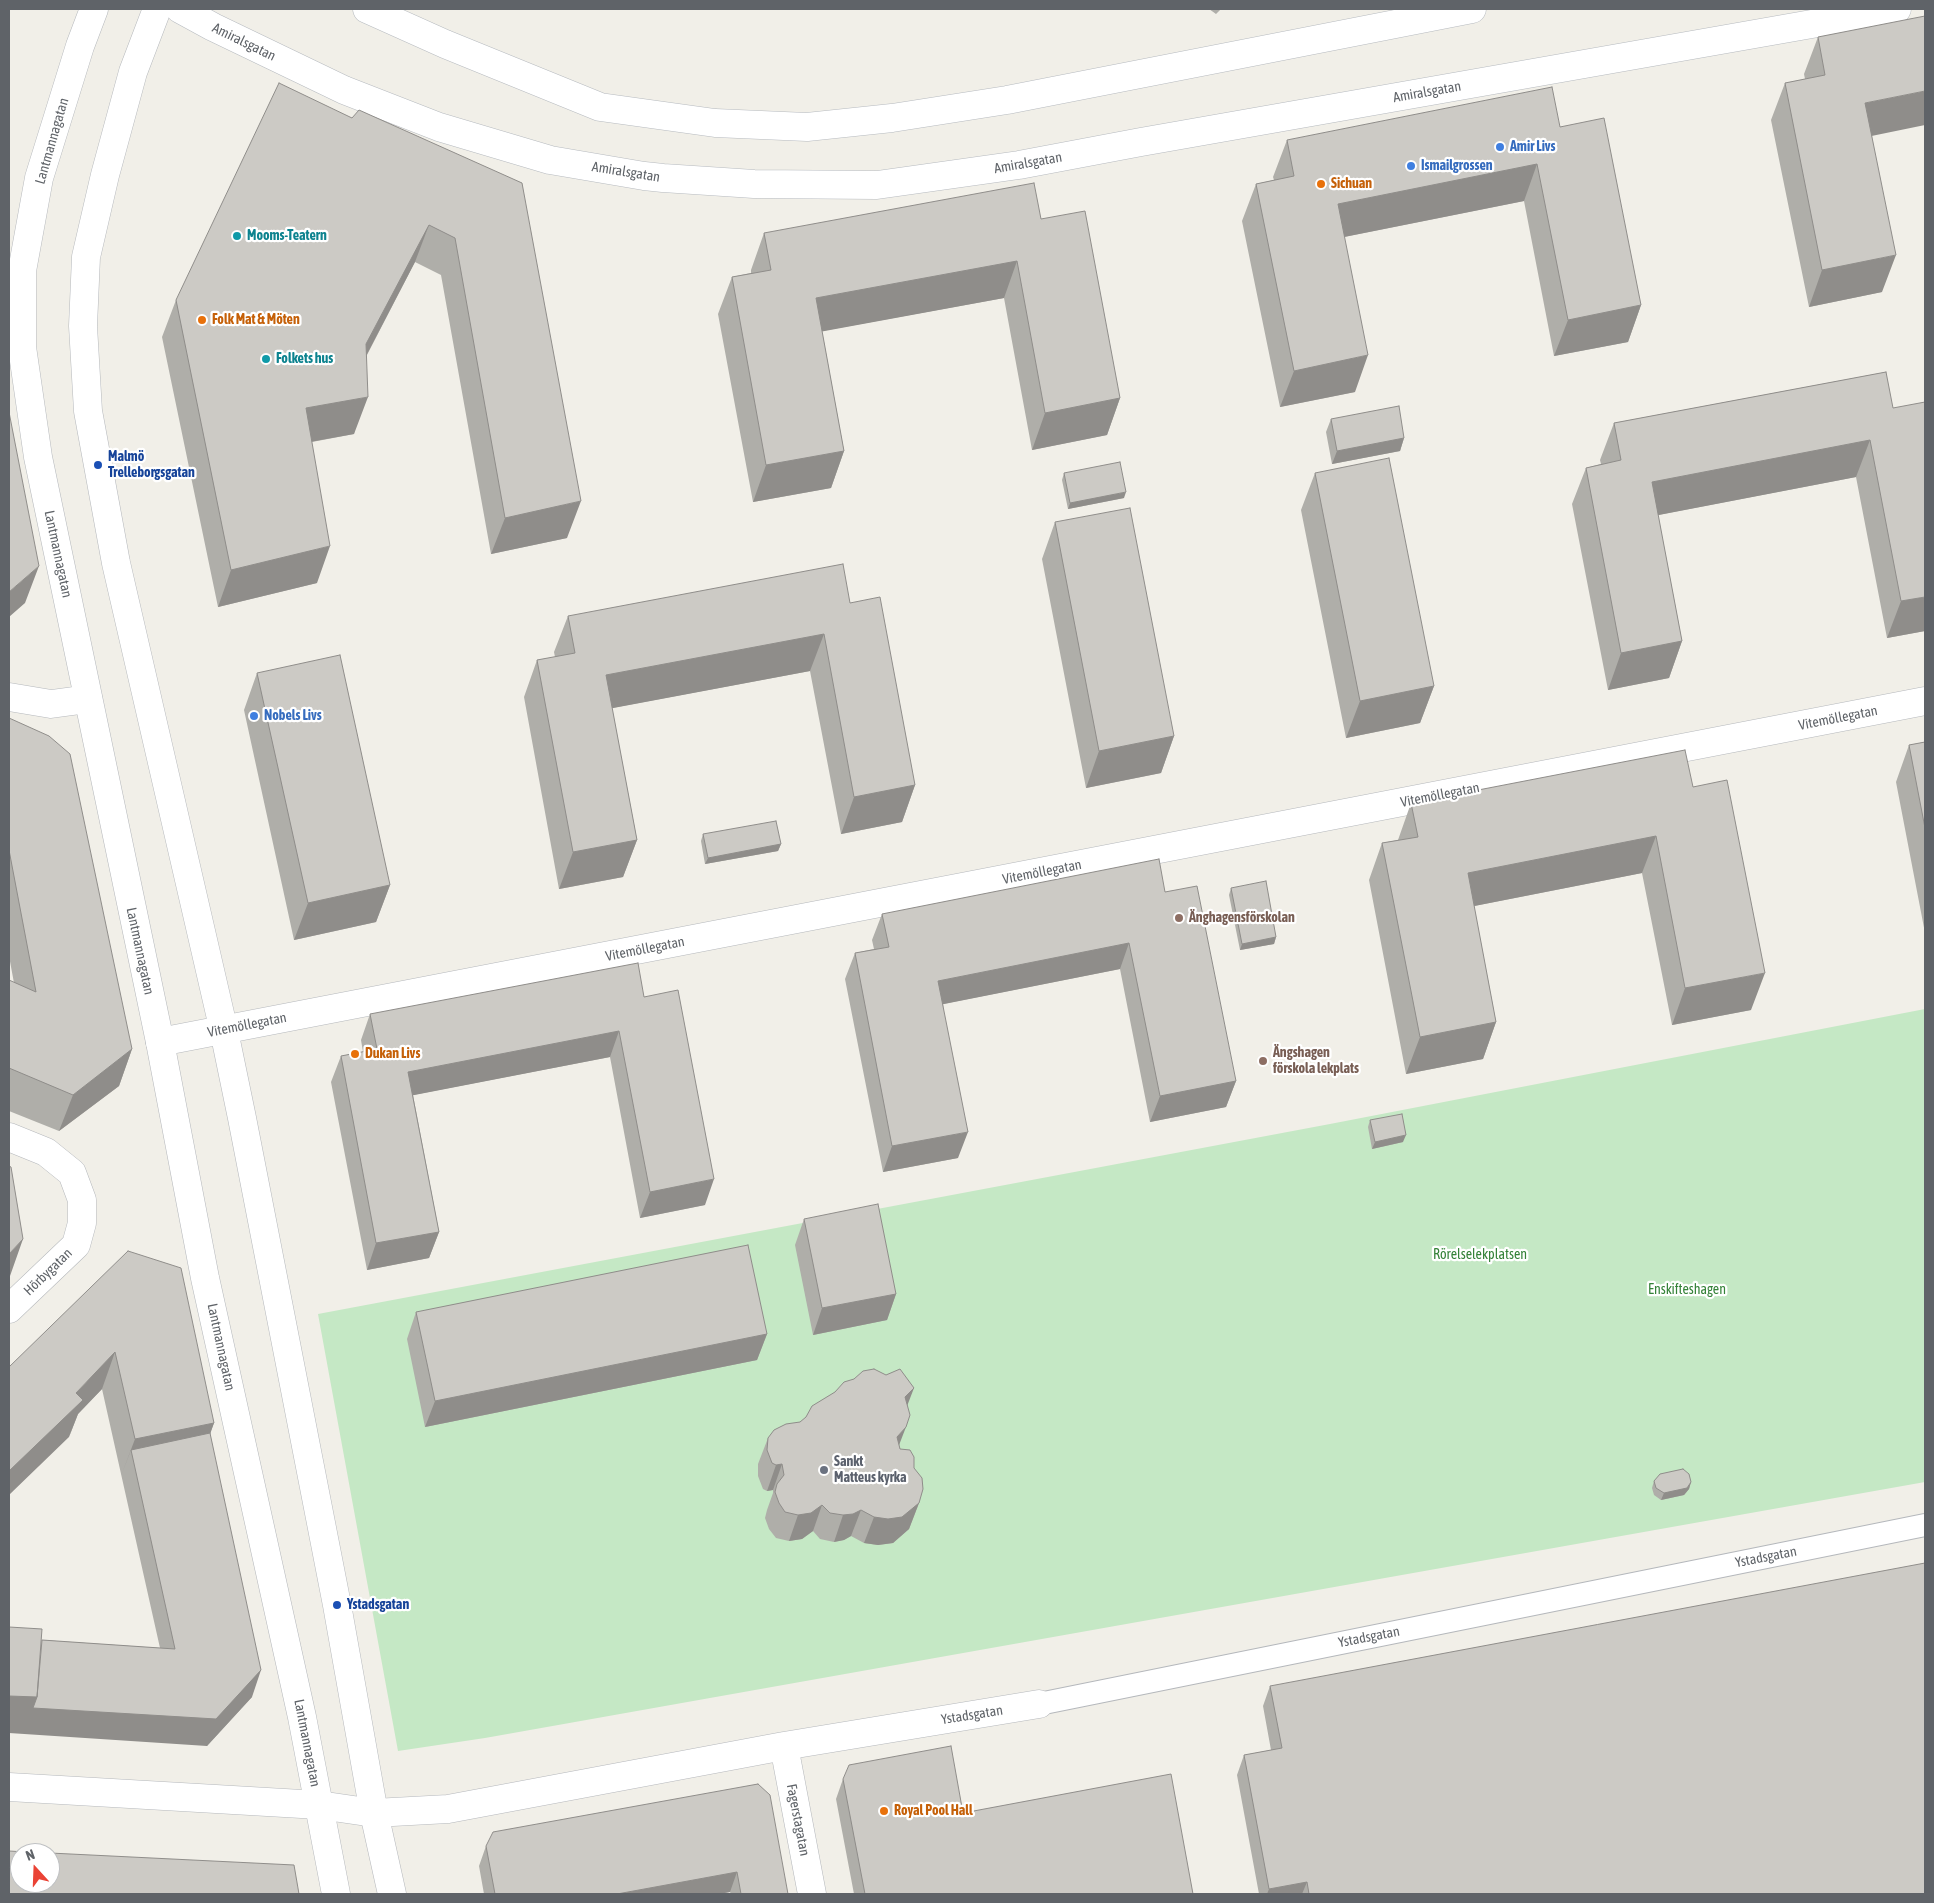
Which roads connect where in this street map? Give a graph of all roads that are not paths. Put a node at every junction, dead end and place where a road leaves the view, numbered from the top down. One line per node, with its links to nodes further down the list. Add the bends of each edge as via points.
1 (94, 9): 8 (street, Lantmannagatan, via 40,178 22,271 22,347 38,457)
2 (157, 9): 10 (street, via 132,72 86,257 83,326 87,401 116,563)
3 (180, 9): 6 (street, Amiralsgatan, via 344,90 439,127 550,160 663,178 754,184 877,185 1019,166)
4 (368, 9): 5 (street, via 600,107 715,123 807,127 1007,100)
5 (1472, 9)
6 (1897, 9)
7 (9, 697): 8 (street, via 51,704)
8 (88, 699): 11 (street, Lantmannagatan)
9 (1925, 701): 10 (street, Vitemöllegatan)
10 (224, 1031): 11 (street, Vitemöllegatan); 19 (street, via 339,1614)
11 (160, 1042): 18 (street, Lantmannagatan, via 206,1278)
12 (9, 1137): 13 (street, Hörbygatan, via 46,1152 72,1173 82,1200 82,1223 76,1245)
13 (9, 1309)
14 (1925, 1525): 15 (lane, Ystadsgatan)
15 (1039, 1704): 16 (street, Ystadsgatan)
16 (784, 1746): 19 (street, Ystadsgatan, via 448,1809); 22 (street, Fagerstagatan)
17 (9, 1787): 18 (street, Ystadsgatan)
18 (319, 1805): 19 (street, Ystadsgatan); 20 (street, Lantmannagatan)
19 (374, 1813): 21 (street)
20 (336, 1894)
21 (392, 1894)
22 (812, 1894)

